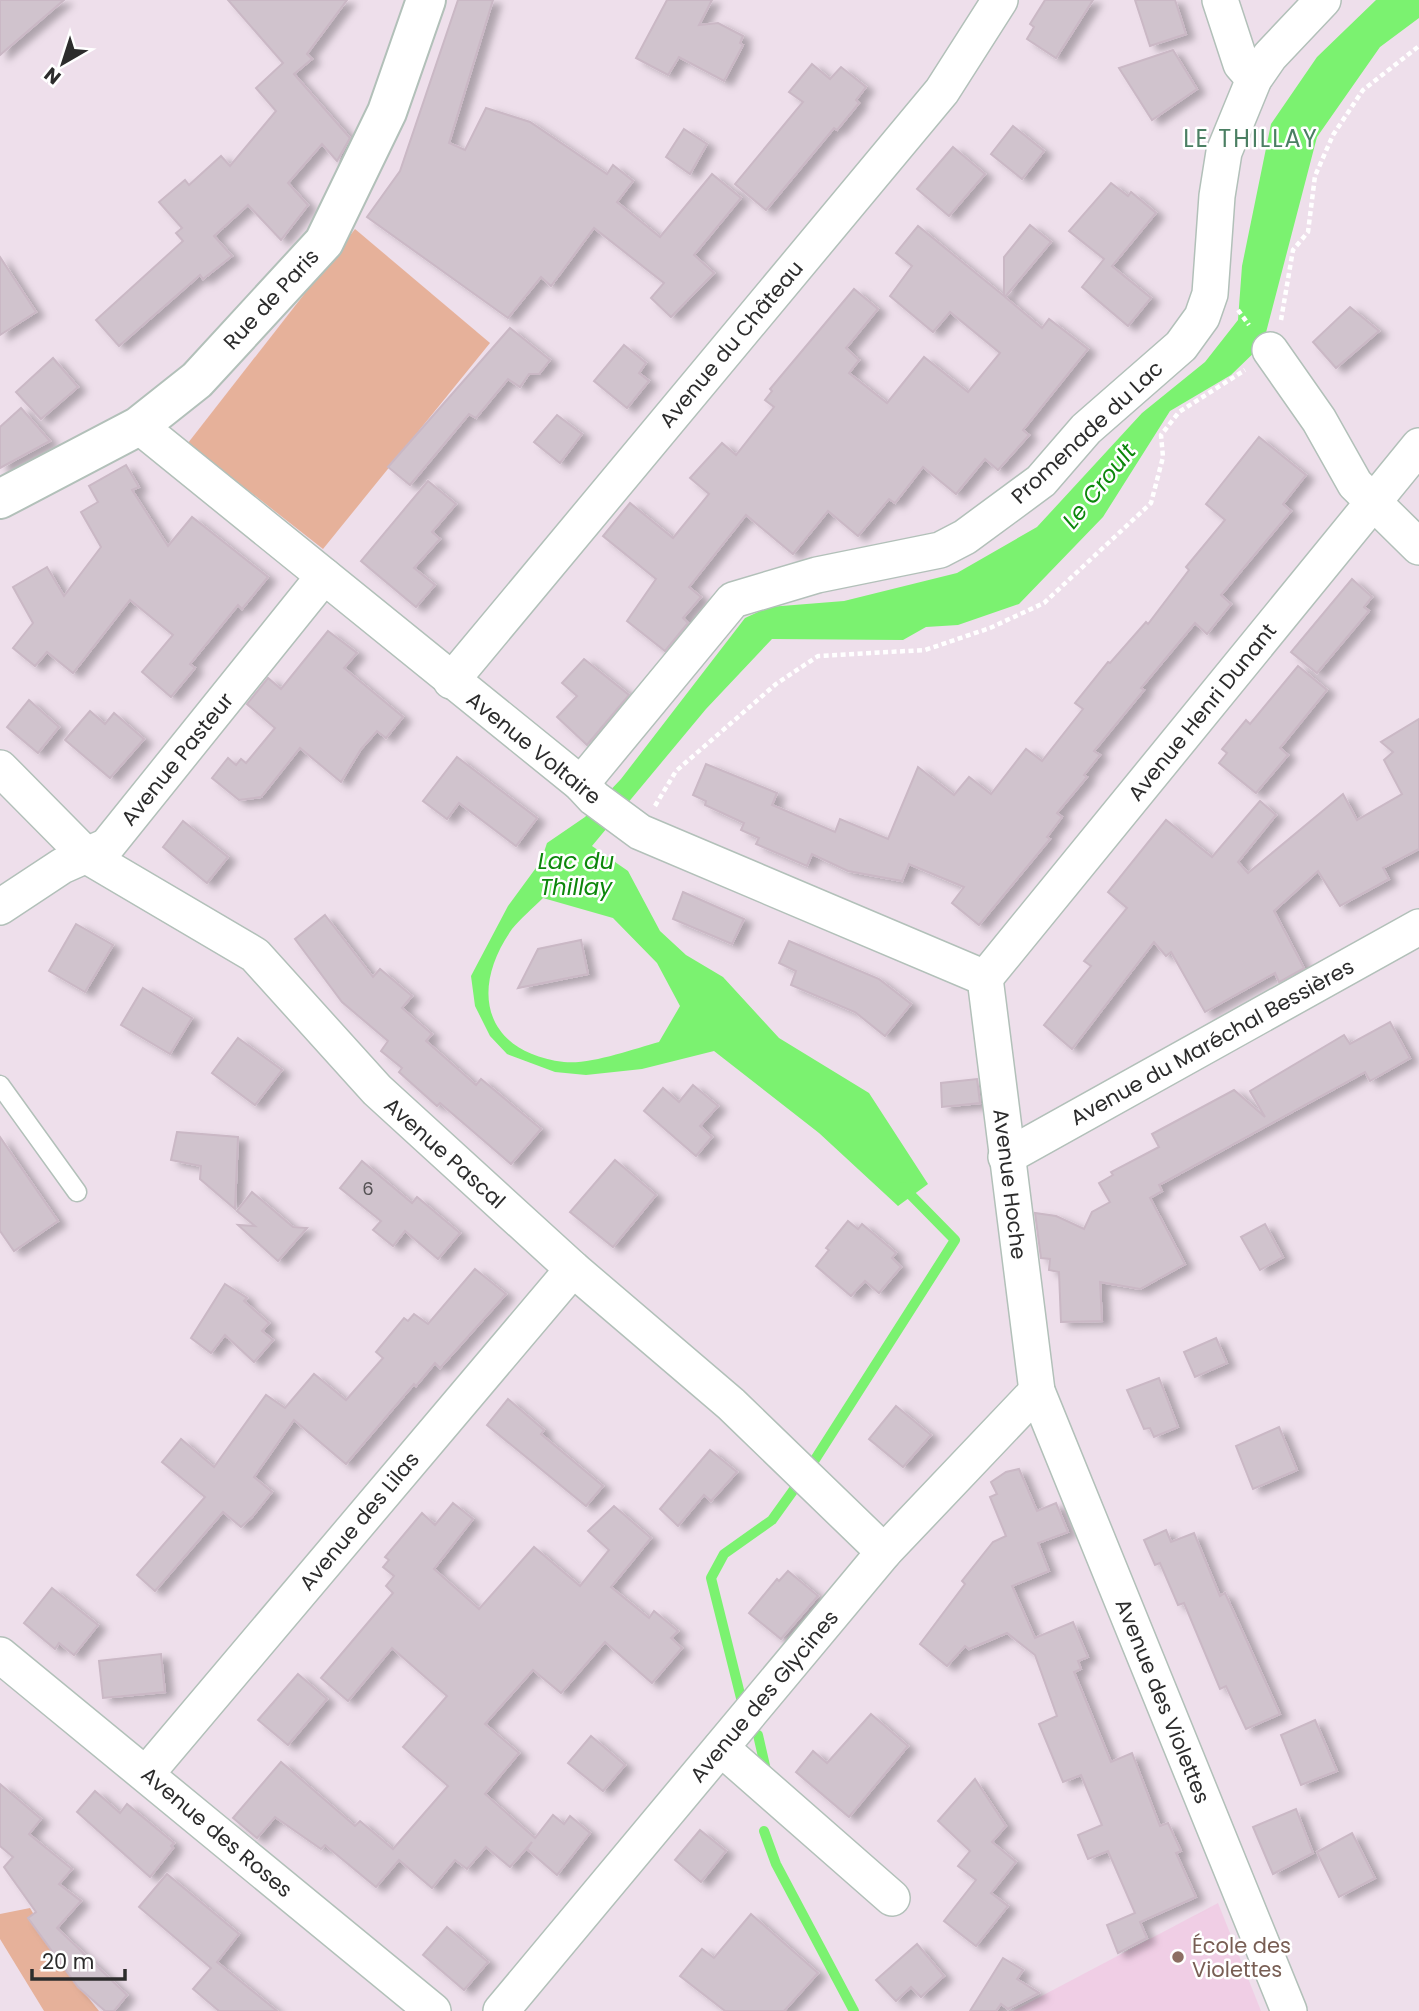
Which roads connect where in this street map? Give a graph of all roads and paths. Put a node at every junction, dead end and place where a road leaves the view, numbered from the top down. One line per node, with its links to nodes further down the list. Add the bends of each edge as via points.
1 (426, 0): 7 (street, Rue de Paris, via 387,112 324,242 197,380)
2 (1000, 0): 13 (street, Avenue du Château, via 942,91)
3 (1220, 0): 5 (street, via 1241,64)
4 (1324, 0): 5 (street, Promenade du Lac)
5 (1254, 79): 15 (street, Promenade du Lac, via 1224,152 1210,294 1202,317 1181,346 1086,429 1041,481 965,537 940,550 817,575 733,600)
6 (1270, 350): 10 (street, via 1355,484)
7 (139, 426): 9 (street, Rue de Paris); 12 (street, Avenue Voltaire)
8 (1419, 446): 10 (street, Avenue Henri Dunant)
9 (0, 499)
10 (1373, 503): 11 (street); 19 (street, Avenue Henri Dunant)
11 (1419, 547)
12 (324, 576): 13 (street, Avenue Voltaire); 16 (street, Avenue Pasteur, via 107,846)
13 (451, 681): 15 (street, Avenue Voltaire)
14 (0, 768): 16 (street, Avenue Pascal)
15 (588, 791): 19 (street, Avenue Voltaire, via 622,821 659,841)
16 (87, 856): 17 (street, Avenue Pasteur, via 62,866); 23 (street, Avenue Pascal, via 254,955 352,1066)
17 (0, 907)
18 (1419, 927): 21 (street, Avenue du Maréchal Bessières)
19 (985, 978): 21 (street, Avenue Hoche)
20 (0, 1085): 22 (lane)
21 (1006, 1157): 24 (street, Avenue Hoche)
22 (77, 1192)
23 (573, 1269): 25 (street, Avenue Pascal, via 731,1404); 28 (street, Avenue des Lilas)
24 (1037, 1391): 25 (street, Avenue des Glycines); 32 (street, Avenue des Violettes)
25 (884, 1552): 27 (street, Avenue des Glycines)
26 (0, 1655): 28 (street, Avenue des Roses)
27 (721, 1748): 29 (street); 31 (street, Avenue des Glycines)
28 (146, 1774): 30 (street, Avenue des Roses)
29 (892, 1898)
30 (433, 2011)
31 (501, 2011)
32 (1289, 2011)

